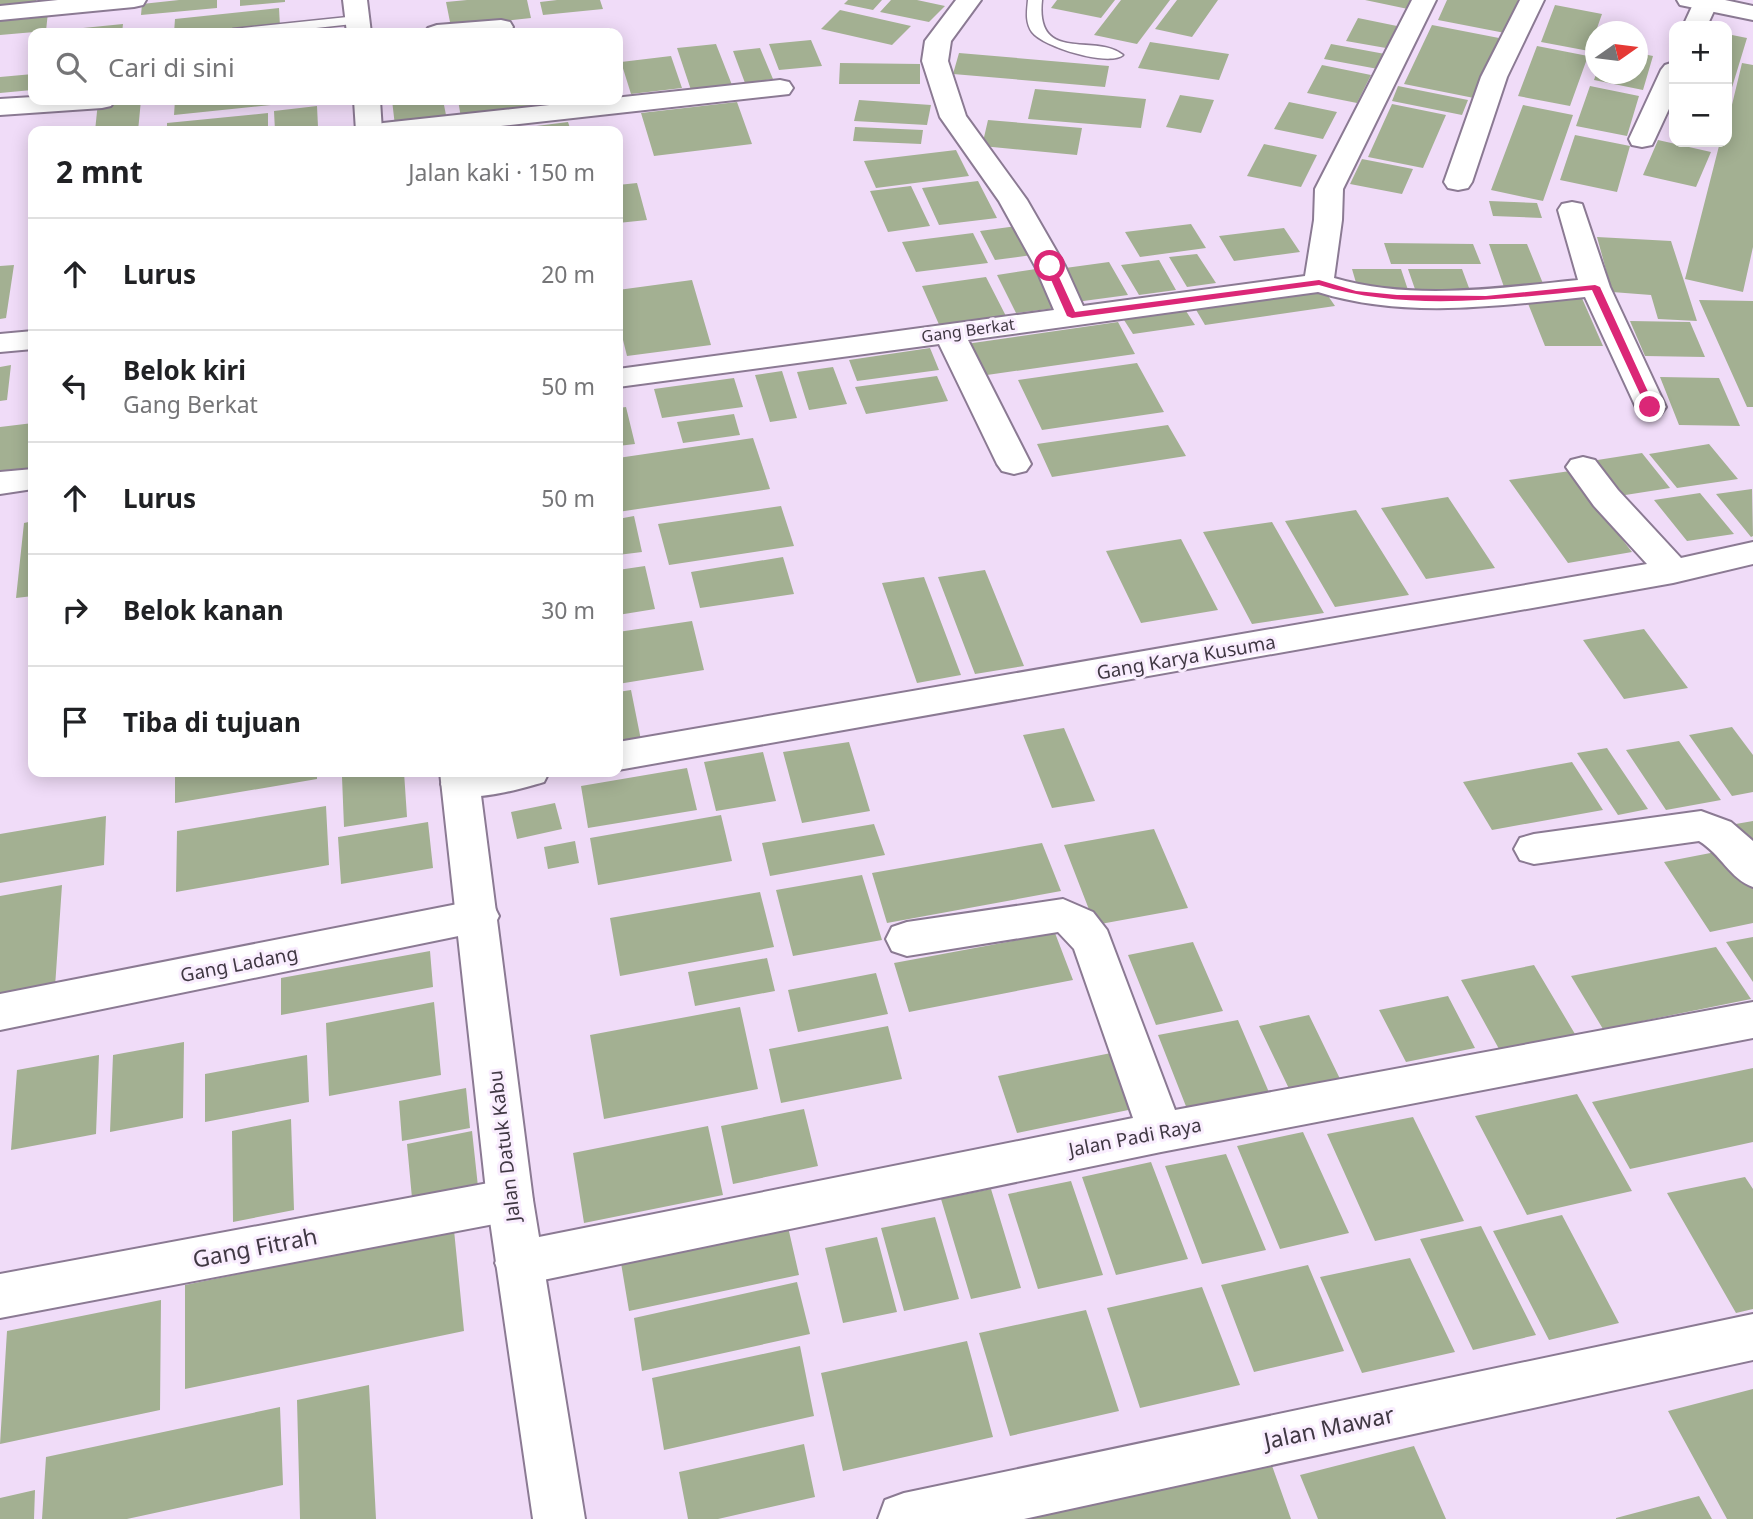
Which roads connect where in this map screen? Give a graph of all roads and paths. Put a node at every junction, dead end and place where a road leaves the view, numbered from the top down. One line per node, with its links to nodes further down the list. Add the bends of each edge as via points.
1 (134, 0): 7 (street)
2 (969, 0): 27 (street, via 938,41 935,61 953,117 1013,200)
3 (1035, 0): 14 (lane, via 1033,25 1041,36 1056,44)
4 (1424, 0): 25 (street, via 1329,189)
5 (1532, 0): 23 (street, via 1494,77)
6 (1700, 1): 8 (street); 10 (street)
7 (0, 13)
8 (1753, 13)
9 (357, 18): 12 (lane)
10 (1696, 21)
11 (501, 27): 13 (street)
12 (274, 28)
13 (490, 28)
14 (1116, 55)
15 (1669, 81): 22 (street)
16 (780, 88): 21 (street)
17 (29, 105): 19 (street)
18 (367, 105): 20 (street)
19 (0, 107)
20 (369, 126)
21 (429, 126)
22 (1642, 139)
23 (1458, 182)
24 (1572, 210): 26 (street)
25 (1319, 283): 26 (street, via 1356,294 1397,298 1486,298); 27 (street, Gang Berkat)
26 (1595, 287): 32 (street)
27 (1072, 316): 28 (street, Gang Berkat)
28 (949, 333): 31 (street, Gang Berkat); 33 (street)
29 (28, 340): 30 (street)
30 (0, 343)
31 (623, 377)
32 (1650, 407)
33 (1014, 464)
34 (1583, 467): 38 (street)
35 (28, 480): 36 (street)
36 (0, 483)
37 (1753, 553): 38 (street, Gang Karya Kusuma)
38 (1673, 571): 39 (street, Gang Karya Kusuma)
39 (623, 755)
40 (460, 778): 43 (street, Jalan Datuk Kabu)
41 (1534, 849): 42 (street, via 1701,826 1727,839)
42 (1753, 871)
43 (478, 916): 45 (street, Gang Ladang); 48 (street, Jalan Datuk Kabu)
44 (907, 939): 47 (street, via 1063,915 1079,924 1091,942)
45 (0, 1012)
46 (1753, 1020): 47 (street, Jalan Padi Raya)
47 (1161, 1132): 49 (street, Jalan Padi Raya)
48 (510, 1200): 49 (street, Jalan Datuk Kabu); 50 (street, Gang Fitrah)
49 (519, 1263): 52 (street, Jalan Datuk Kabu)
50 (0, 1296)
51 (1753, 1337): 53 (street, Jalan Mawar)
52 (559, 1519)
53 (904, 1519)

